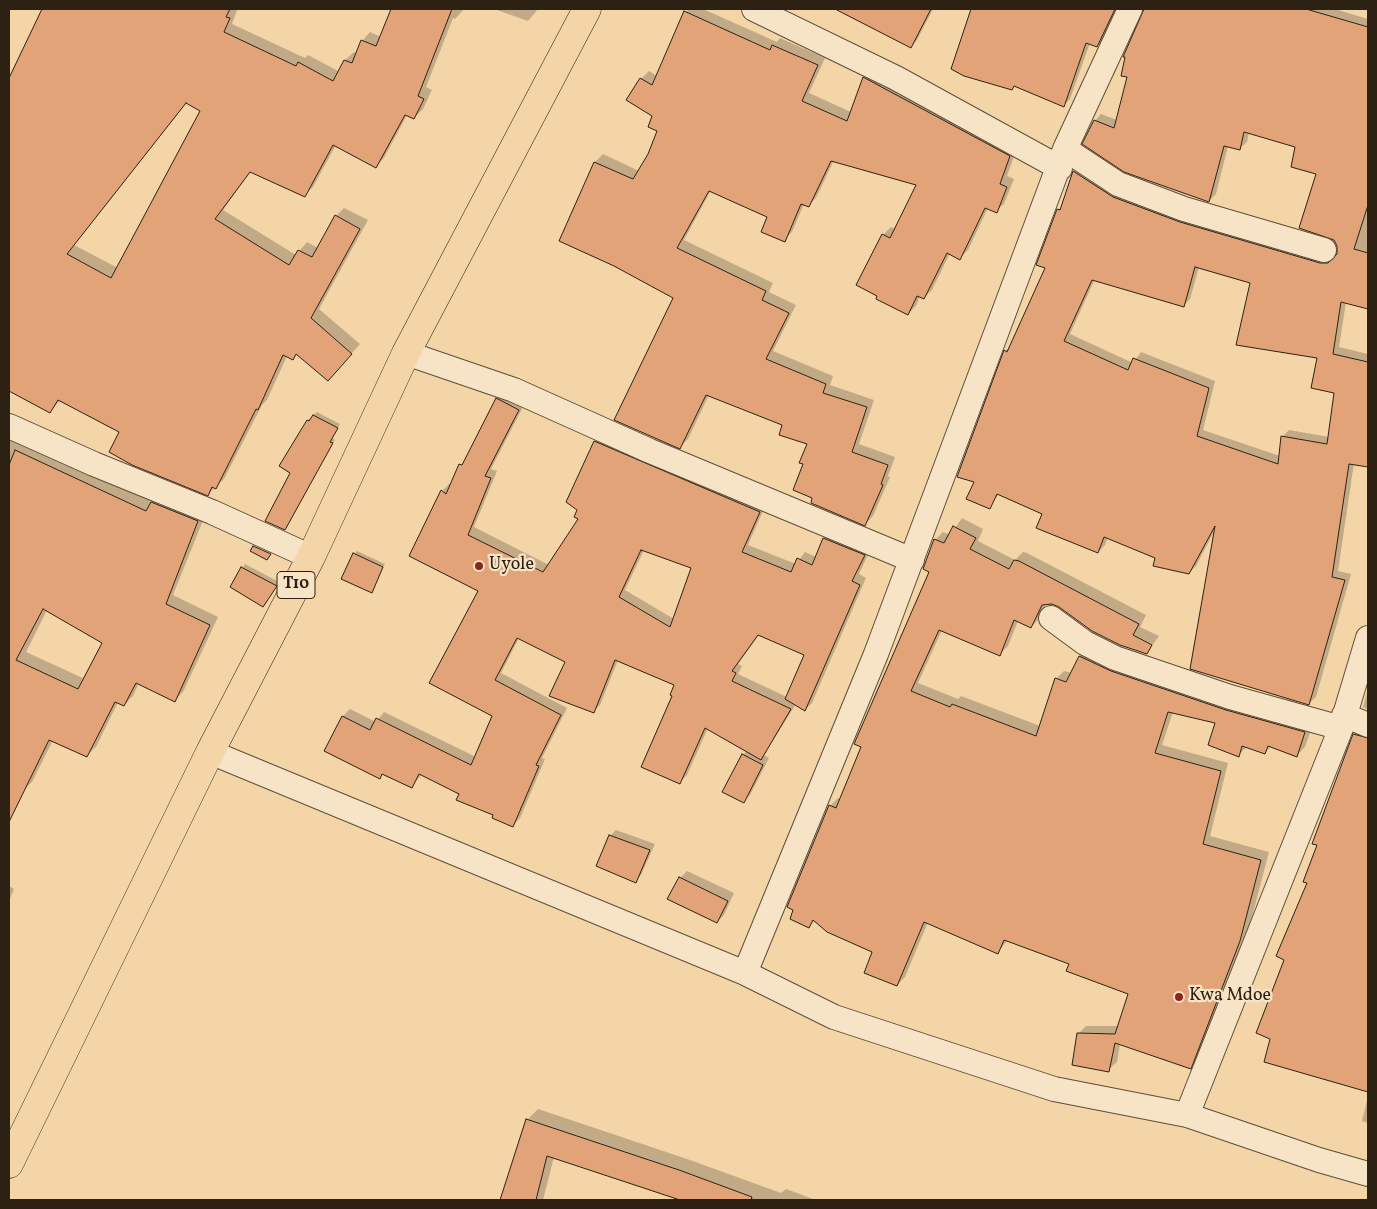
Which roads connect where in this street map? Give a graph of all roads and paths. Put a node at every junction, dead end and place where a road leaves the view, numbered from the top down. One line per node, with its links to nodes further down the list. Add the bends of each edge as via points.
1 (587, 9): 6 (highway, T10)
2 (754, 9): 4 (street)
3 (1130, 9): 4 (street)
4 (1062, 159): 5 (street, via 1184,209); 9 (street)
5 (1324, 250)
6 (406, 353): 8 (highway, T10); 9 (street, via 514,390 650,451)
7 (9, 426): 8 (street)
8 (311, 557): 14 (highway, T10)
9 (912, 560): 15 (street)
10 (1051, 618): 12 (street, via 1085,643 1115,658 1230,697)
11 (1368, 638): 12 (street)
12 (1342, 722): 13 (street); 16 (street)
13 (1368, 725)
14 (210, 752): 15 (street); 17 (highway, T10)
15 (745, 973): 16 (street, via 834,1017 926,1048 1054,1089)
16 (1187, 1115): 18 (street)
17 (9, 1164)
18 (1368, 1174)

